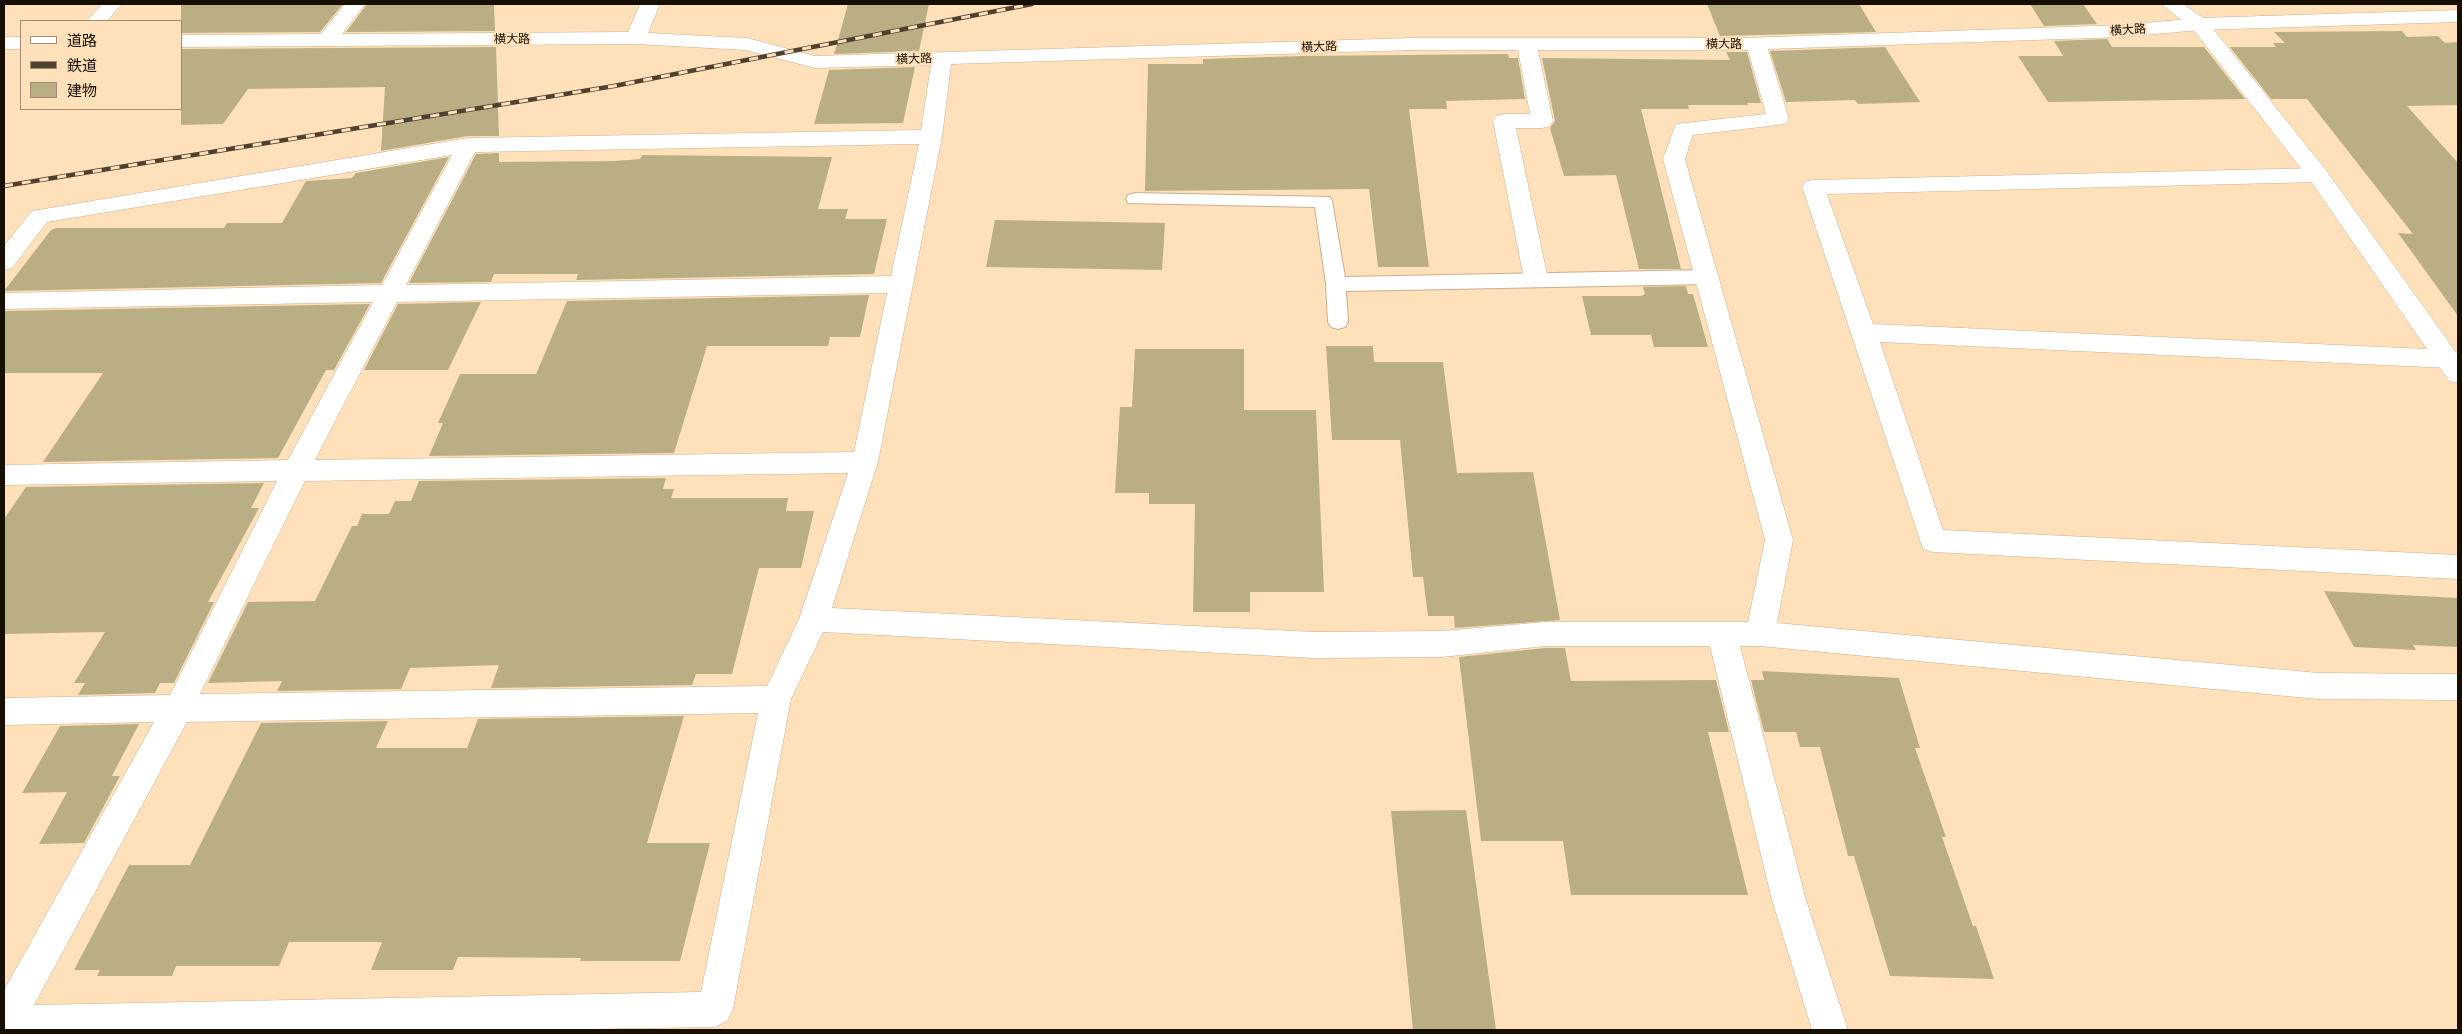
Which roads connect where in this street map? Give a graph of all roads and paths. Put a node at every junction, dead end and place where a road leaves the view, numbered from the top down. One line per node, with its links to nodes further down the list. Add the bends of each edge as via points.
1 (112, 4): 6 (street)
2 (355, 4): 9 (street)
3 (650, 4): 8 (street)
4 (2171, 4): 7 (street)
5 (2458, 16): 7 (street, 横大路)
6 (98, 20)
7 (2199, 24): 13 (street, 横大路, via 2123,31); 18 (street)
8 (636, 38): 9 (street, 横大路); 15 (street, 横大路, via 747,44 815,62)
9 (327, 40): 10 (street, 横大路)
10 (182, 41)
11 (4, 43): 12 (street)
12 (20, 43)
13 (1756, 43): 14 (street, 横大路); 21 (street, via 1778,119 1684,129 1674,159)
14 (1527, 44): 15 (street, 横大路, via 1413,44); 22 (street, via 1542,121 1504,121)
15 (942, 58): 16 (street)
16 (931, 137): 17 (street); 23 (street)
17 (468, 145): 20 (street, via 40,216); 25 (street)
18 (2318, 175): 28 (street, via 1813,187); 29 (street)
19 (1135, 199): 24 (lane, via 1324,201)
20 (4, 262)
21 (1707, 278): 22 (lane); 36 (street, via 1779,540)
22 (1536, 279): 24 (lane)
23 (901, 284): 25 (street); 30 (street)
24 (1336, 284): 27 (lane)
25 (391, 293): 26 (street); 31 (street)
26 (4, 300)
27 (1338, 322)
28 (1864, 332): 29 (street); 33 (street, via 1934,541)
29 (2453, 367)
30 (865, 462): 31 (street); 34 (street)
31 (297, 470): 32 (street); 39 (street)
32 (4, 475)
33 (2458, 567)
34 (814, 619): 35 (street, via 1314,645 1442,644 1545,634); 38 (street)
35 (1722, 634): 36 (street); 42 (street, via 1789,900)
36 (1760, 634): 37 (street, via 2318,686)
37 (2458, 687)
38 (776, 699): 39 (street); 41 (street, via 715,1010)
39 (179, 707): 40 (street); 41 (street)
40 (4, 711)
41 (4, 1023)
42 (1830, 1030)

